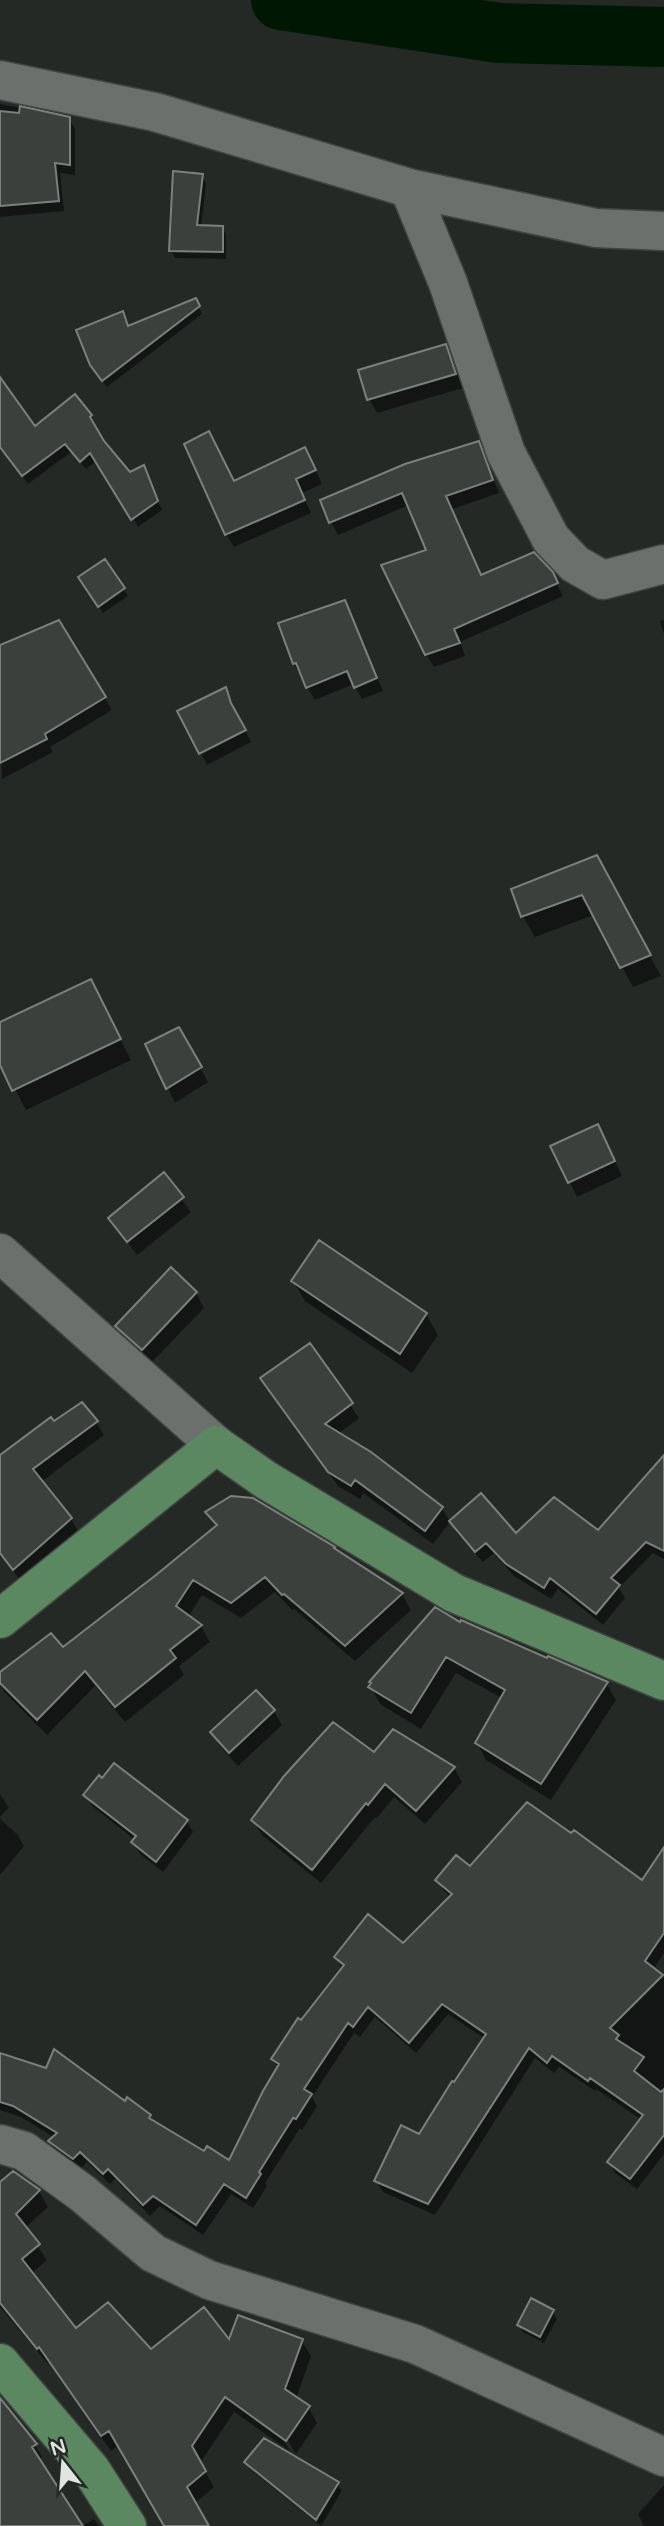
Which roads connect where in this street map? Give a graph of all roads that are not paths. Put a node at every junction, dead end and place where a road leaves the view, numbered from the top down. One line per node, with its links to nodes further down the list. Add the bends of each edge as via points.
1 (0, 80): 2 (street, via 155,112)
2 (409, 188): 3 (street, via 596,228); 4 (street, via 448,284 506,453 551,539 575,564 603,580)
3 (664, 231)
4 (664, 564)
5 (0, 1253): 6 (street)
6 (216, 1445): 7 (main road); 8 (main road, via 454,1593)
7 (0, 1619)
8 (664, 1681)
9 (0, 2144): 11 (street, via 24,2151 153,2253 209,2280 415,2344)
10 (0, 2363): 12 (main road, via 91,2470)
11 (664, 2457)
12 (127, 2526)

